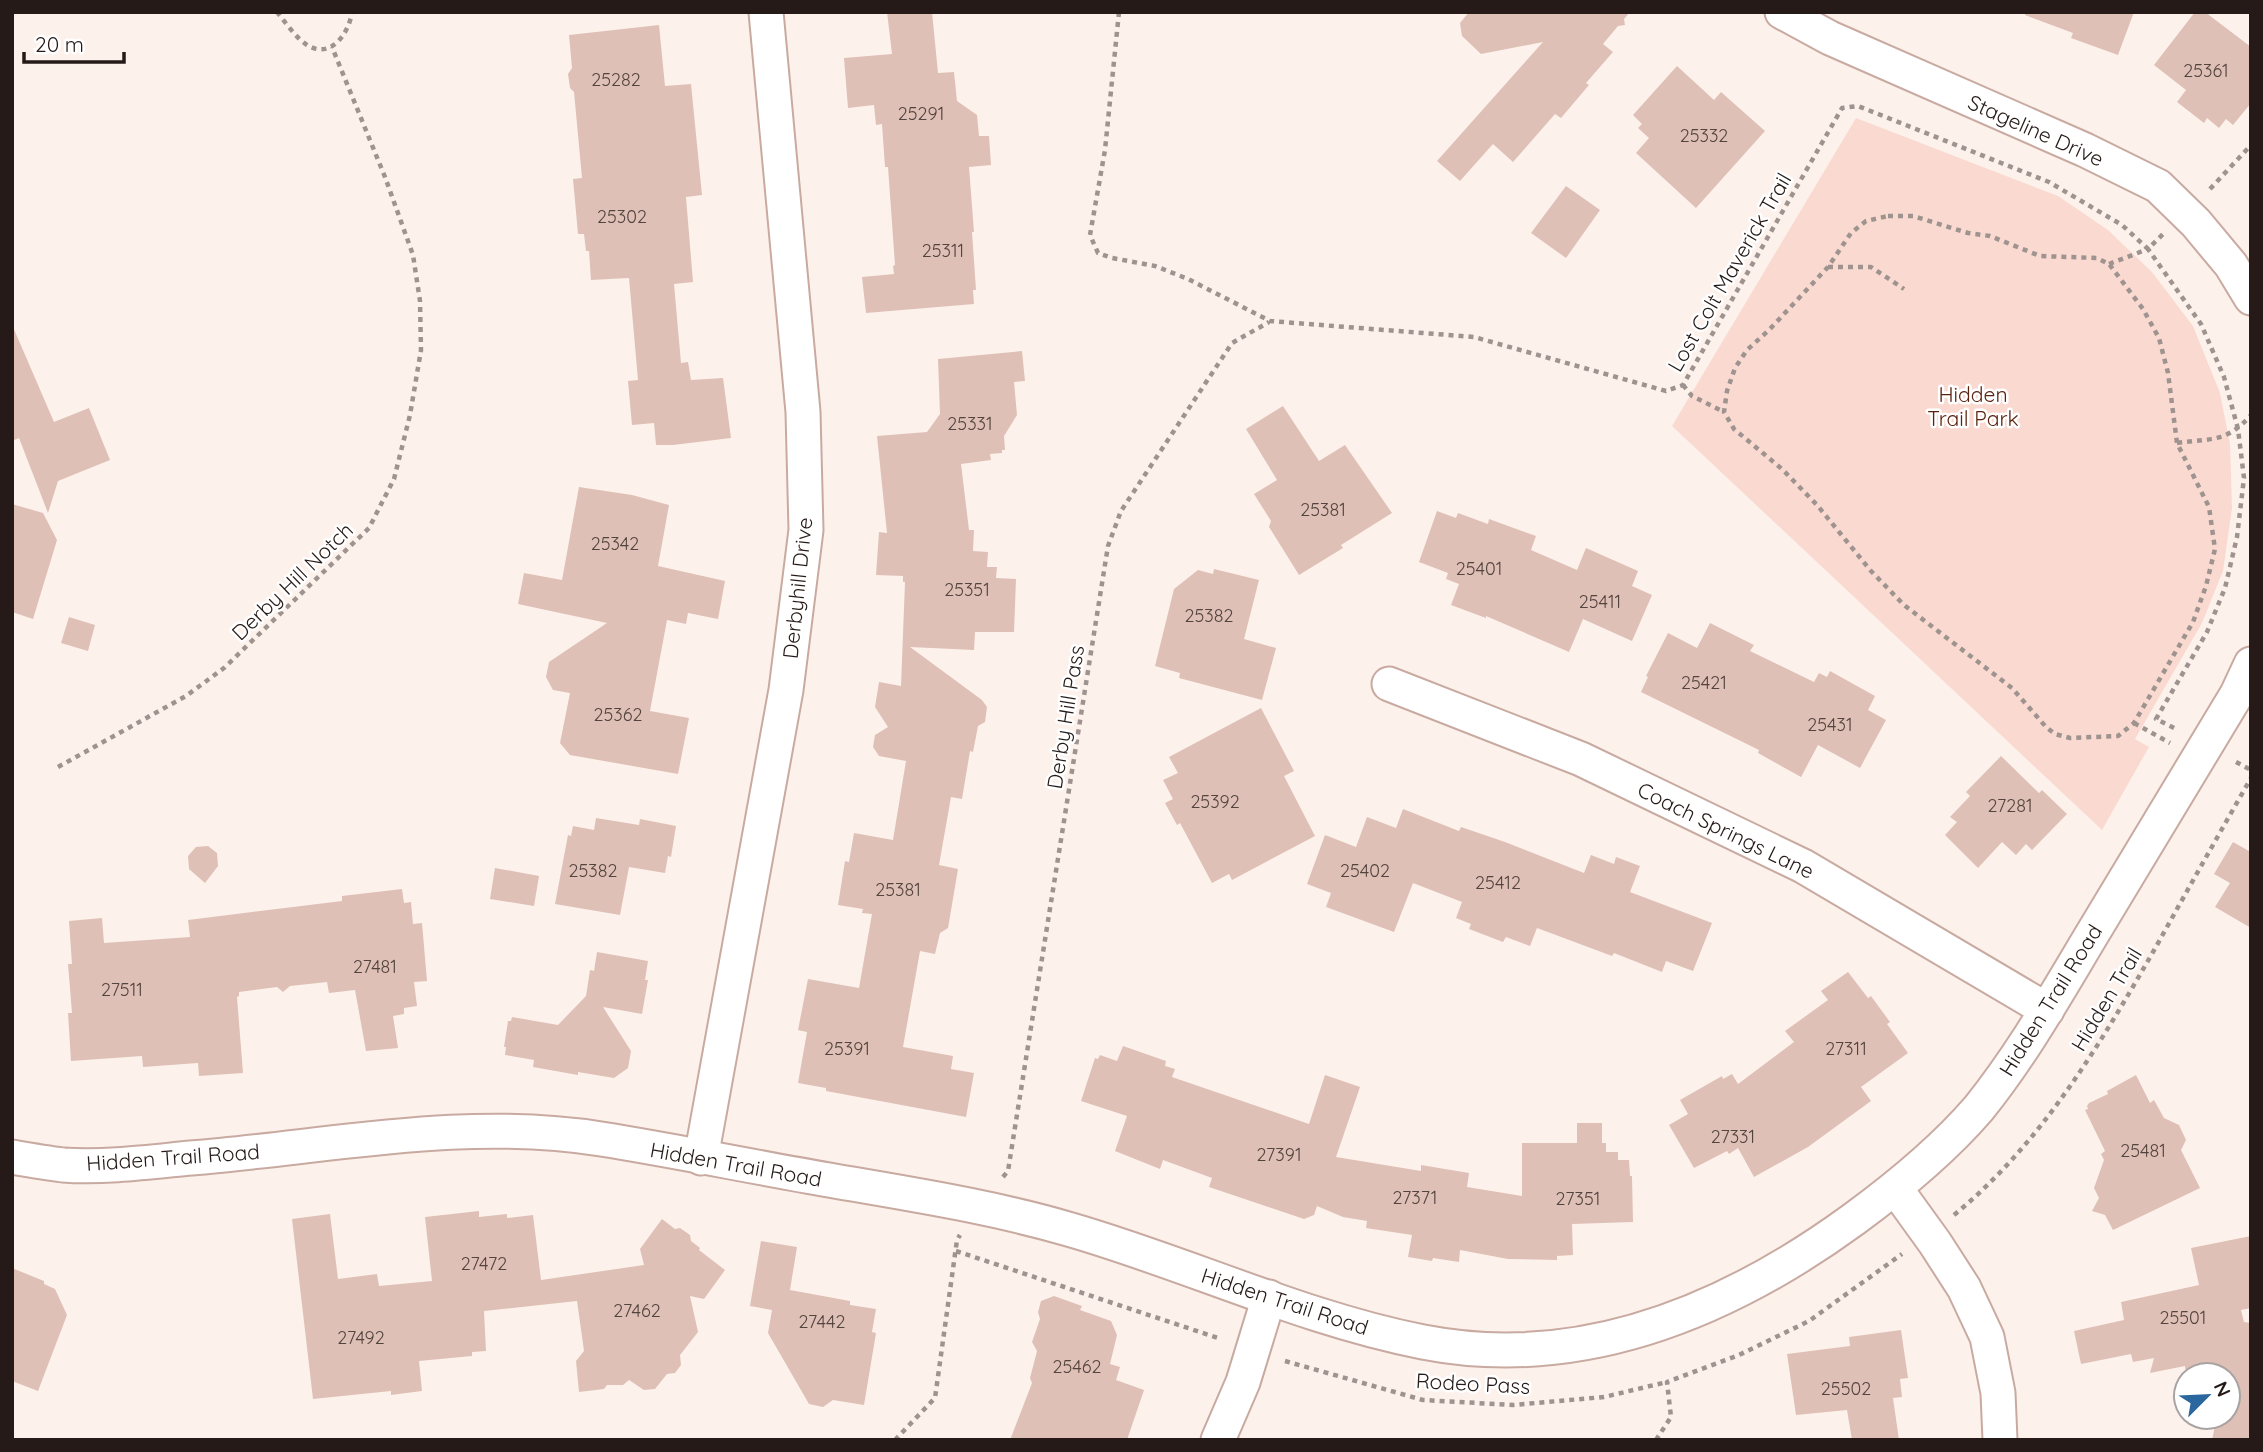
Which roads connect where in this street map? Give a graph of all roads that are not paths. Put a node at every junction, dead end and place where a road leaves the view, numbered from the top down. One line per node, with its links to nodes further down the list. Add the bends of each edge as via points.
1 (766, 12): 9 (street, Derbyhill Drive, via 803,412 806,530 786,690)
2 (1782, 12): 3 (street, Stageline Drive, via 2158,186 2231,265)
3 (2251, 298)
4 (2251, 664): 6 (street, Hidden Trail Road)
5 (1388, 684): 7 (street, Coach Springs Lane, via 1581,759 1803,866)
6 (2244, 698): 7 (street, Hidden Trail Road)
7 (2047, 1010): 10 (street, Hidden Trail Road, via 1975,1112)
8 (12, 1157): 9 (street, Hidden Trail Road, via 65,1165 144,1163 452,1131 523,1131 596,1138)
9 (701, 1158): 11 (street, Hidden Trail Road, via 996,1210 1074,1230)
10 (1896, 1189): 11 (street, Hidden Trail Road, via 1774,1273 1699,1310 1648,1327 1550,1348 1498,1351 1429,1343 1354,1327); 13 (street, via 1964,1288 1987,1337 1998,1393)
11 (1269, 1297): 12 (street)
12 (1218, 1440)
13 (2000, 1440)

